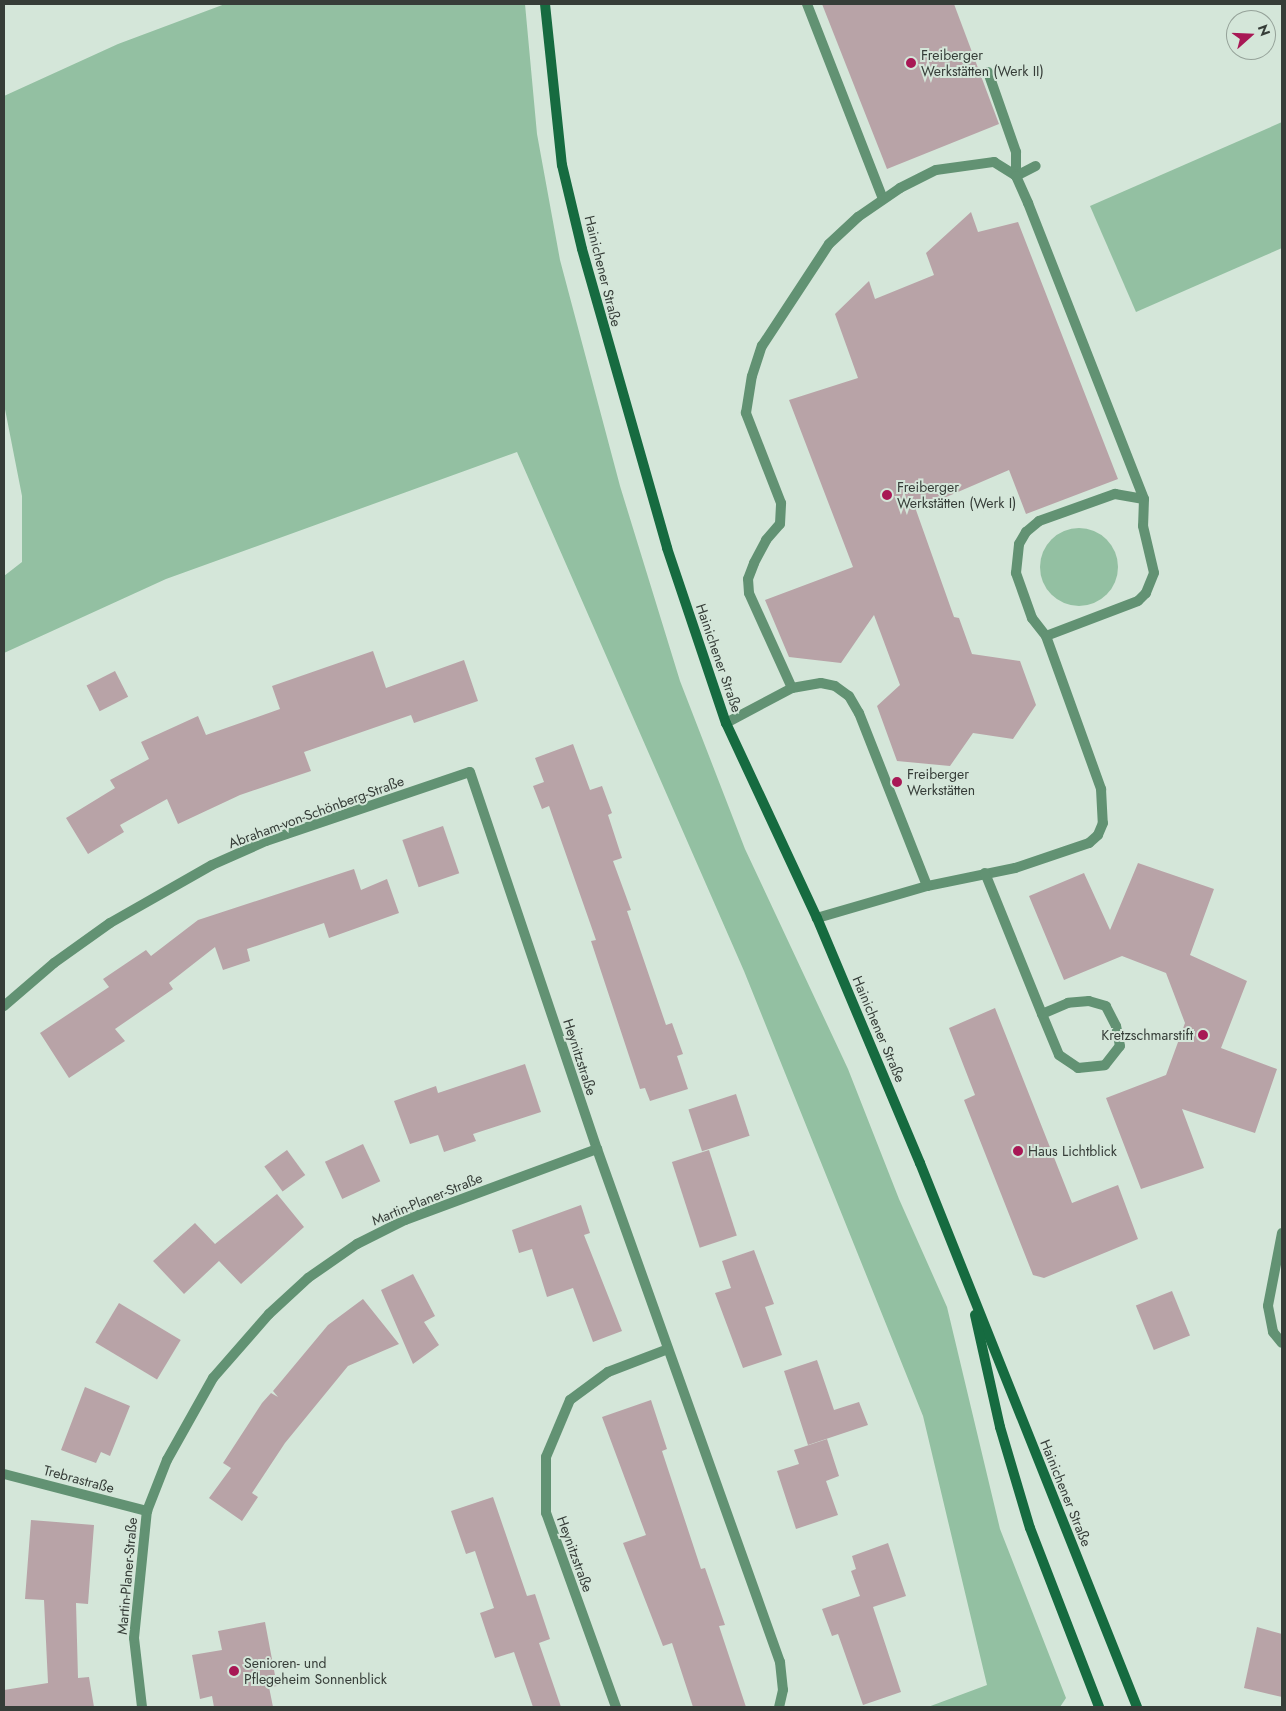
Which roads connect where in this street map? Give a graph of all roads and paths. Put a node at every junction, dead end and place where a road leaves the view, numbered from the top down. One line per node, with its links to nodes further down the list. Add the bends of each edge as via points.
1 (545, 4): 10 (main road, Hainichener Straße, via 562,165 582,249 667,548)
2 (806, 4): 6 (street)
3 (988, 72): 5 (street, via 1016,152)
4 (1036, 166): 5 (street)
5 (1016, 176): 6 (street, via 994,162 964,164 936,170); 7 (street)
6 (883, 199): 9 (street, via 829,244 762,346 752,376 746,413 781,502 780,524 766,540 748,579 750,593)
7 (1144, 499): 8 (street, via 1144,526 1154,573 1146,593 1138,600); 8 (street, via 1115,494 1039,521 1026,532 1019,544 1016,572 1032,618)
8 (1046, 636): 12 (street, via 1101,789 1103,823 1098,835 1089,843 1015,868)
9 (792, 688): 10 (street); 13 (street, via 821,683 835,686 849,696 859,713)
10 (726, 723): 14 (main road, Hainichener Straße)
11 (470, 772): 15 (street, Abraham-von-Schönberg-Straße, via 266,841 212,865 110,923 54,963); 17 (street, Heynitzstraße)
12 (985, 873): 13 (street); 16 (street)
13 (927, 886): 14 (street)
14 (817, 918): 19 (main road, Hainichener Straße)
15 (4, 1006)
16 (1042, 1014): 16 (street, via 1059,1055 1078,1068 1105,1064 1120,1046 1116,1026 1106,1006 1089,1001 1068,1003)
17 (596, 1149): 21 (street, Heynitzstraße); 23 (street, Martin-Planer-Straße, via 405,1220 357,1244 308,1278 269,1314 213,1378 167,1460)
18 (1282, 1233): 20 (street, via 1268,1306 1273,1332)
19 (970, 1289): 27 (main road, Hainichener Straße, via 1000,1428 1030,1528); 28 (main road, Hainichener Straße)
20 (1282, 1343)
21 (668, 1349): 25 (street, Heynitzstraße, via 608,1372 570,1400 546,1457 546,1512); 26 (street, Heynitzstraße, via 780,1662 783,1690)
22 (4, 1474): 23 (street, Trebrastraße)
23 (147, 1511): 24 (street, Martin-Planer-Straße, via 134,1638)
24 (142, 1707)
25 (616, 1707)
26 (779, 1707)
27 (1099, 1707)
28 (1137, 1707)

